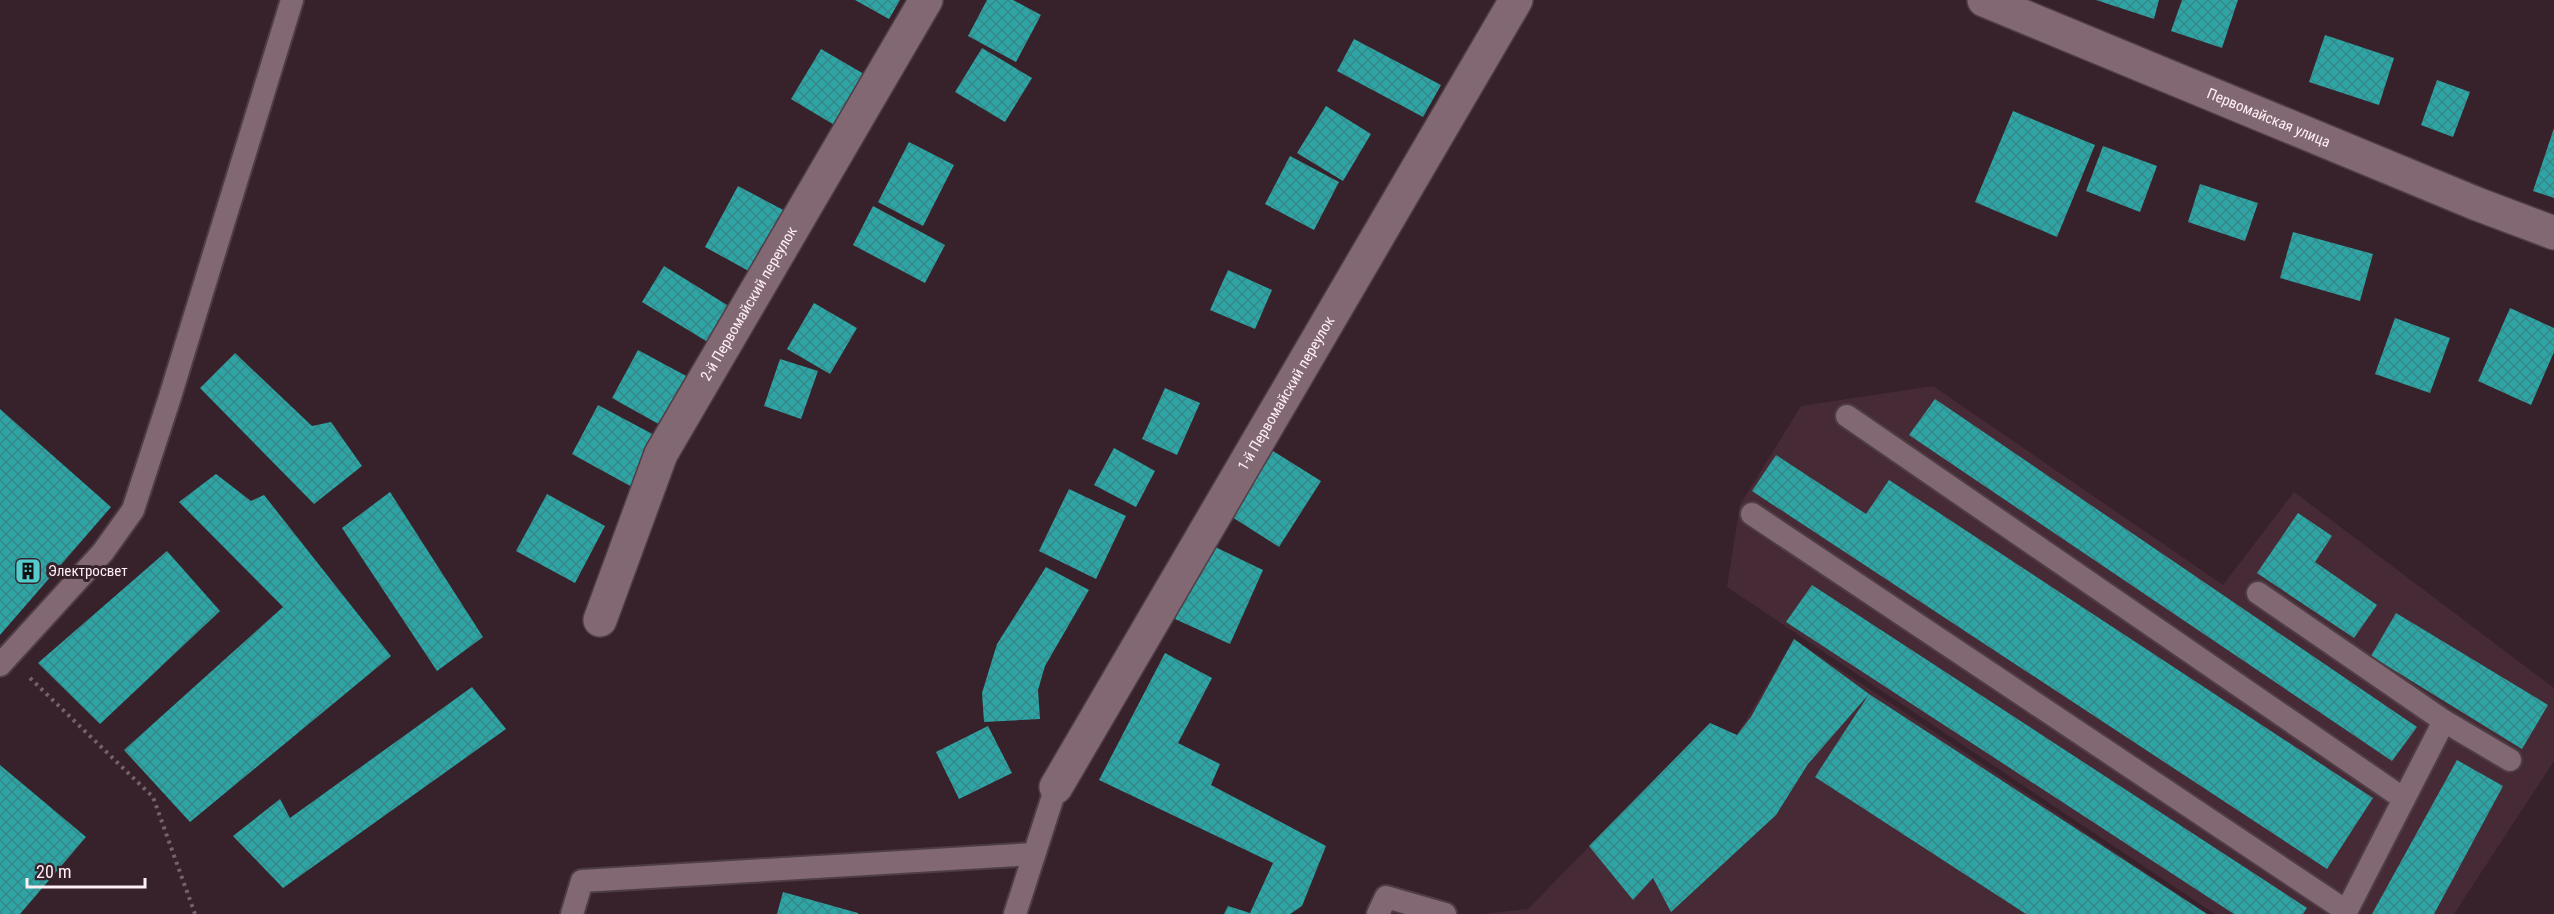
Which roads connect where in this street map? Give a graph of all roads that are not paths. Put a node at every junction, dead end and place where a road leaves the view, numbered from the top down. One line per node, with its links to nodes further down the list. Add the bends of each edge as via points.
1 (292, 0): 11 (lane, via 133,510 103,552)
2 (926, 0): 10 (street, 2-й Первомайский переулок, via 661,453)
3 (1516, 0): 14 (street, 1-й Первомайский переулок)
4 (1984, 0): 5 (street, Первомайская улица)
5 (2031, 9): 6 (street, Первомайская улица, via 2466,200)
6 (2554, 233)
7 (1847, 416): 15 (lane)
8 (1752, 514): 17 (lane)
9 (2258, 592): 12 (lane)
10 (600, 620)
11 (3, 662)
12 (2444, 721): 13 (lane); 15 (lane)
13 (2511, 760)
14 (1056, 787): 16 (lane)
15 (2404, 799): 17 (lane)
16 (1034, 854): 18 (lane, via 582,881); 19 (lane)
17 (2346, 913)
18 (572, 914)
19 (1015, 914)
20 (1378, 914): 21 (lane, via 1386,897)
21 (1445, 914)

